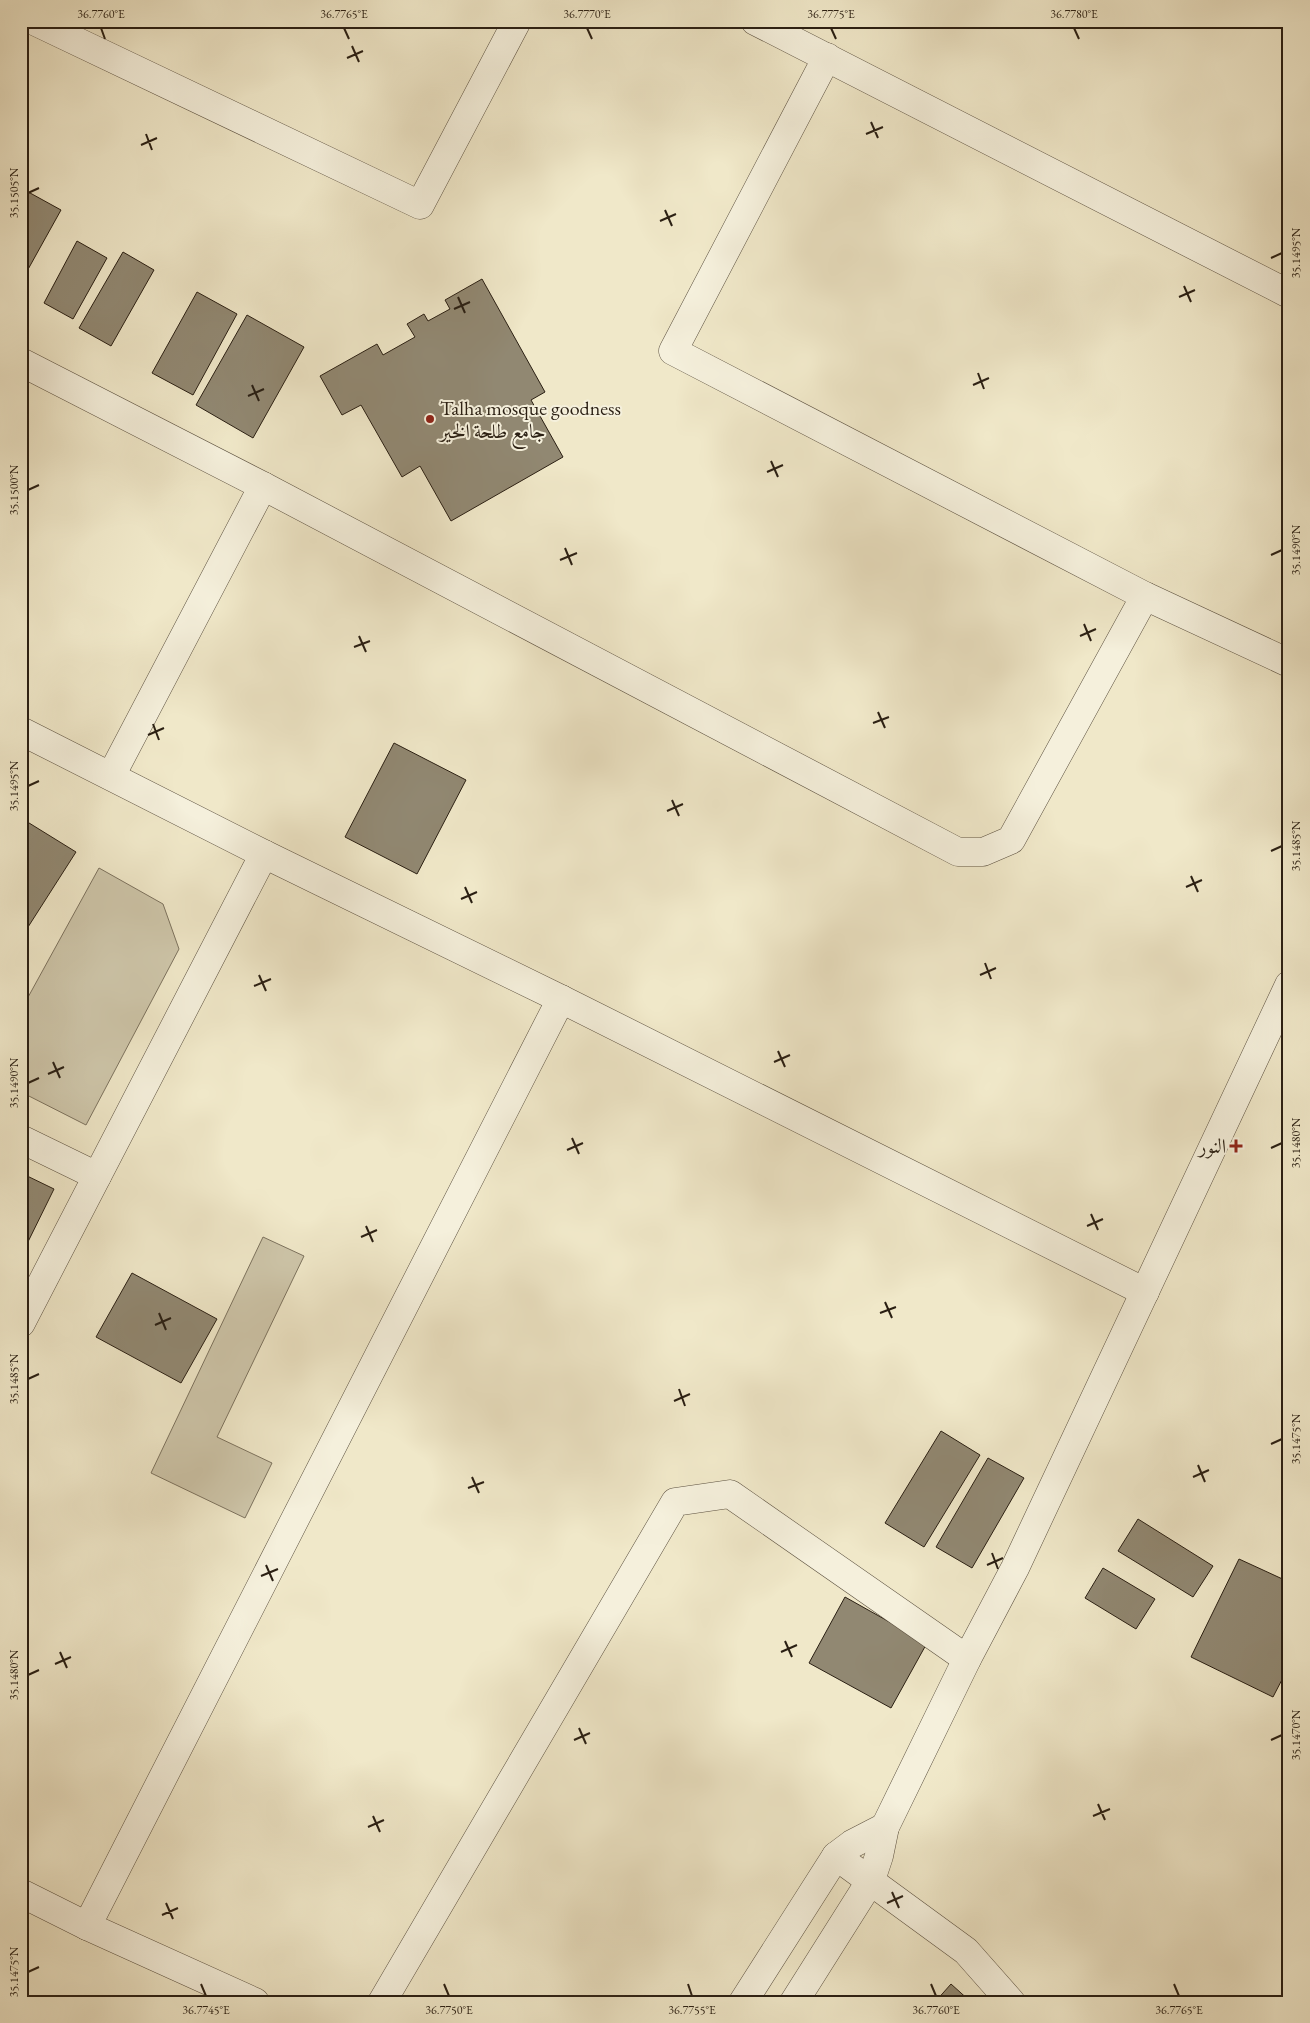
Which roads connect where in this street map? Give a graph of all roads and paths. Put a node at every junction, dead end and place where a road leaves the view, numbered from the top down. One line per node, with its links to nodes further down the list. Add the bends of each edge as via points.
1 (34, 21): 2 (street, via 420,205)
2 (517, 21)
3 (755, 21): 4 (street)
4 (827, 57): 5 (street); 8 (street, via 673,351)
5 (1289, 294)
6 (21, 362): 7 (street)
7 (263, 486): 8 (street, via 958,852 984,852 1011,840); 11 (street)
8 (1145, 596): 9 (street)
9 (1289, 663)
10 (21, 731): 11 (street)
11 (111, 776): 12 (street)
12 (264, 854): 14 (street); 16 (street)
13 (1289, 985): 17 (street)
14 (561, 999): 17 (street); 24 (street)
15 (21, 1139): 16 (street)
16 (97, 1176): 18 (street)
17 (1144, 1292): 19 (street, via 1015,1568)
18 (21, 1323)
19 (967, 1660): 20 (street); 26 (street, via 730,1494 675,1502)
20 (885, 1827): 21 (street); 22 (street)
21 (836, 1856): 22 (street); 27 (street)
22 (871, 1880): 28 (street); 29 (street, via 966,1951)
23 (21, 1893): 24 (street)
24 (88, 1926): 25 (street)
25 (256, 2002)
26 (382, 2002)
27 (743, 2002)
28 (794, 2002)
29 (1011, 2002)

